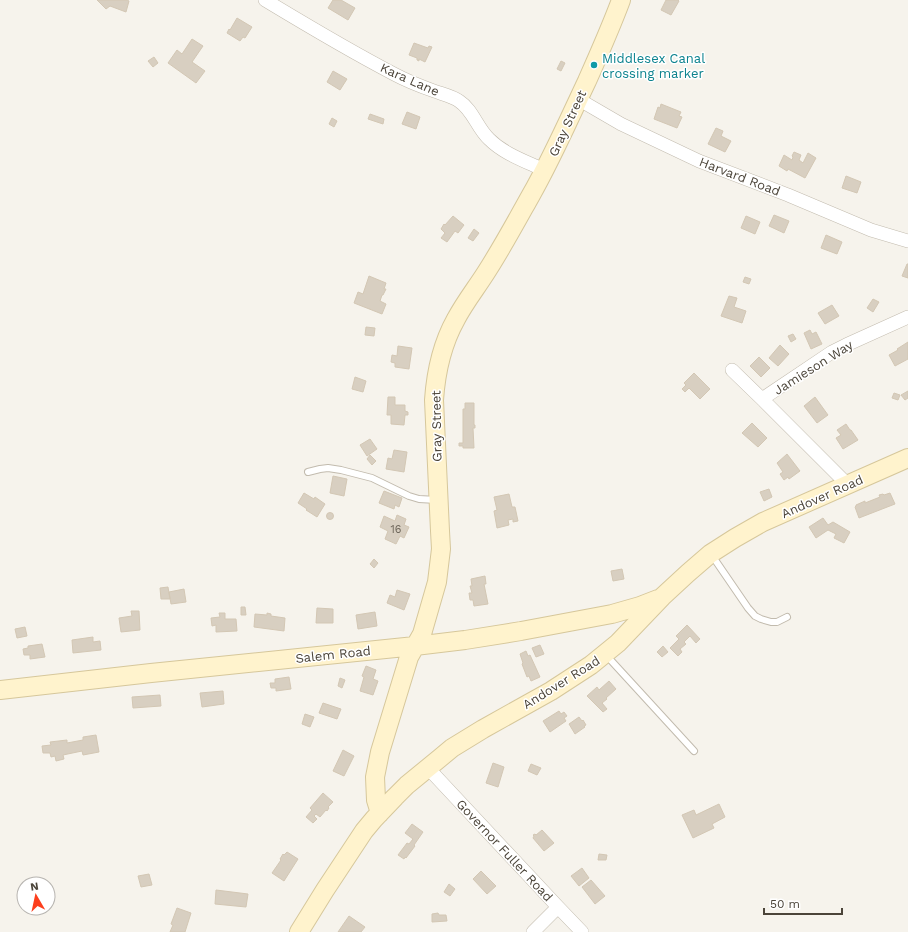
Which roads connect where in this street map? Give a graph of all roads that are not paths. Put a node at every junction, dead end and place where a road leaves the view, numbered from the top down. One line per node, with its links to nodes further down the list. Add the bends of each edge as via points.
1 (265, 0): 4 (street, Kara Lane, via 394,74 459,101 470,112 488,139 505,152)
2 (621, 0): 3 (main road, Gray Street)
3 (578, 99): 4 (main road, Gray Street); 5 (street, Harvard Road, via 621,124 699,161 788,194 871,230)
4 (544, 170): 12 (main road, Gray Street, via 457,318 444,347 435,381 434,400)
5 (908, 241)
6 (908, 317): 8 (street, Jamieson Way, via 832,352)
7 (732, 370): 8 (street)
8 (762, 399): 11 (street)
9 (908, 458): 11 (main road, Andover Road)
10 (308, 472): 12 (lane, via 328,468 341,470 372,478 418,499)
11 (848, 485): 13 (main road, Andover Road, via 758,524)
12 (439, 500): 18 (main road, Gray Street, via 441,549 437,582 422,634)
13 (710, 554): 14 (main road, Andover Road); 16 (lane, via 755,616 771,622)
14 (662, 597): 15 (main road, Salem Road); 17 (main road, Andover Road)
15 (612, 614): 17 (main road); 18 (main road, Salem Road, via 521,632)
16 (787, 617)
17 (630, 631): 19 (main road, Andover Road)
18 (415, 646): 20 (main road, Salem Road); 23 (main road, Gray Street, via 409,657 375,777 376,800)
19 (606, 654): 21 (lane); 22 (main road, Andover Road, via 551,691 467,738)
20 (0, 690)
21 (694, 751)
22 (428, 768): 23 (main road, Andover Road); 24 (street, Governor Fuller Road)
23 (380, 813): 25 (main road, Andover Road, via 346,857)
24 (558, 907): 26 (street); 27 (street, Governor Fuller Road)
25 (299, 932)
26 (533, 932)
27 (582, 932)

